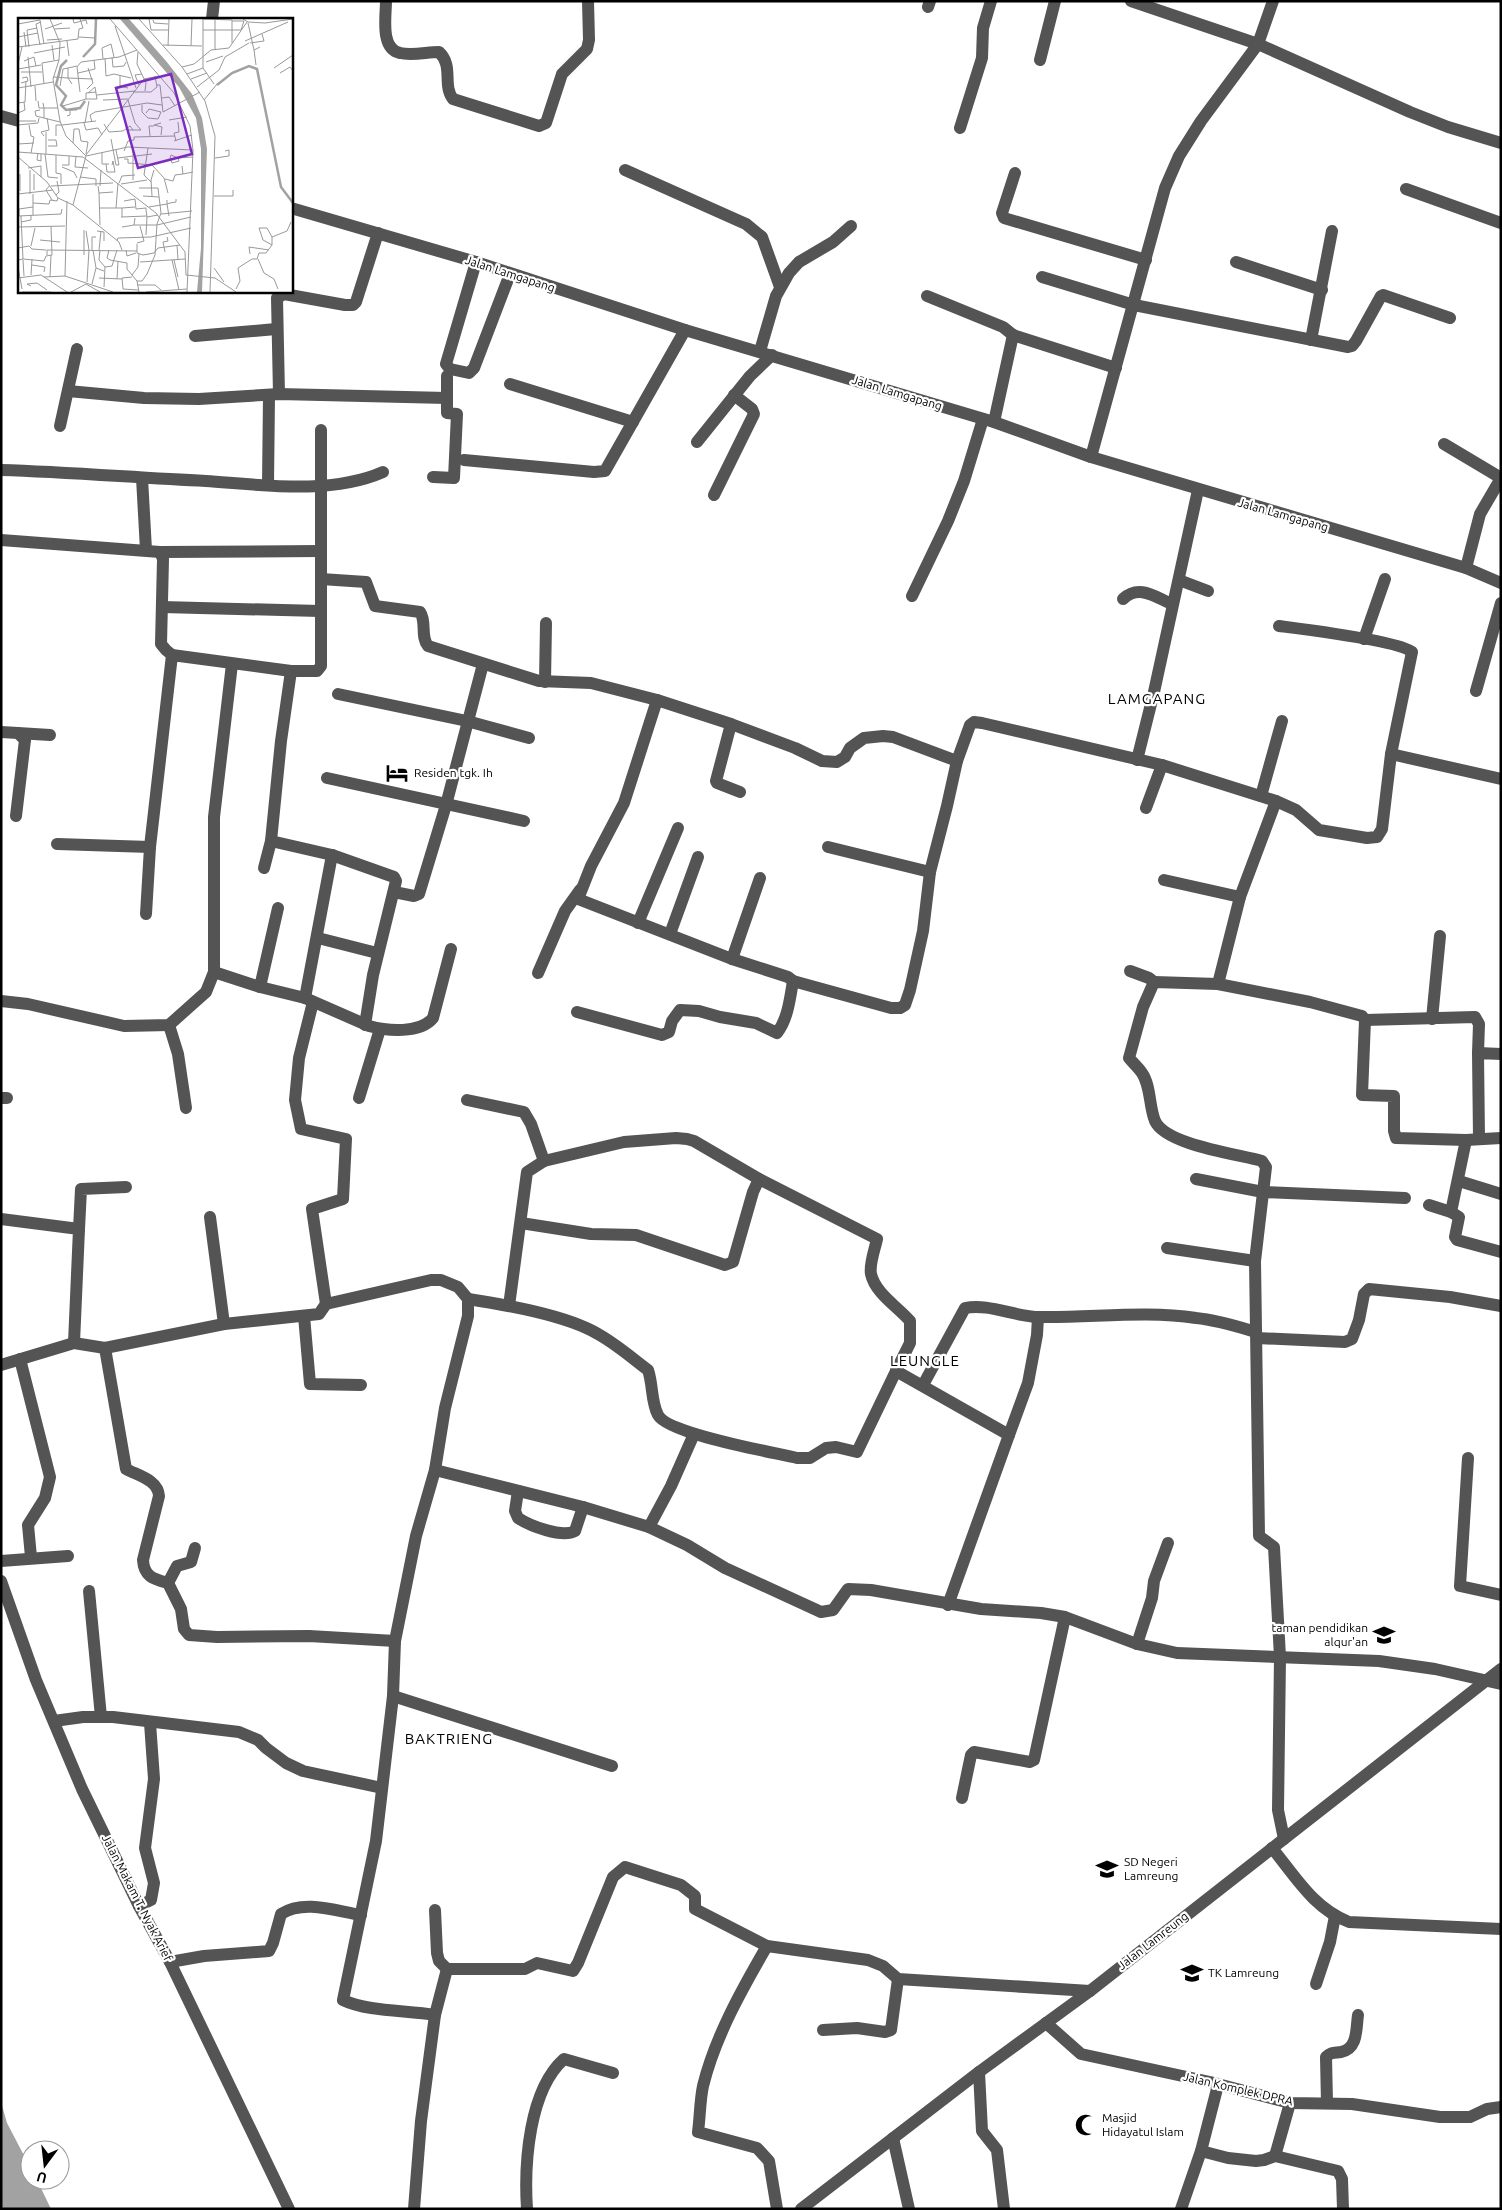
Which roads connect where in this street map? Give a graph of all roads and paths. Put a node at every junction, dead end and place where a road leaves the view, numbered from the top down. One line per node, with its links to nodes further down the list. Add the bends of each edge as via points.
1 (214, 1): 8 (street)
2 (386, 1): 3 (street, via 386,38 390,46 399,53 439,52 448,64 449,93 453,99 539,126 546,122 564,70 587,49)
3 (588, 1)
4 (991, 1): 13 (street, via 983,28 982,58)
5 (1055, 1): 10 (street)
6 (1131, 1): 9 (street)
7 (1273, 1): 9 (street)
8 (212, 18)
9 (1258, 44): 14 (street, via 1410,112); 23 (street, via 1179,156 1160,202)
10 (1040, 60)
11 (1, 116): 12 (street)
12 (18, 121)
13 (960, 128)
14 (1501, 143)
15 (625, 170): 28 (street, via 746,224 762,237)
16 (1015, 173): 23 (street, via 1002,213 1004,218)
17 (1406, 189): 19 (street)
18 (292, 208): 22 (street, Jalan Lamgapang)
19 (1501, 223)
20 (851, 226): 28 (street, via 799,262)
21 (1332, 231): 29 (street)
22 (378, 233): 24 (street, Jalan Lamgapang); 33 (street, via 353,305 280,295 275,301)
23 (1146, 260): 31 (street)
24 (476, 262): 26 (street, Jalan Lamgapang); 26 (street, via 446,364 450,369 469,373 474,368)
25 (1236, 262): 29 (street)
26 (510, 274): 34 (street, Jalan Lamgapang)
27 (1042, 277): 31 (street)
28 (780, 287): 39 (street, via 772,307)
29 (1322, 290): 37 (street)
30 (927, 296): 35 (street, via 1003,327)
31 (1134, 305): 37 (street); 40 (street)
32 (1450, 318): 37 (street, via 1383,295 1352,346)
33 (276, 329): 36 (street); 44 (street)
34 (686, 330): 39 (street, Jalan Lamgapang); 48 (street)
35 (1013, 335): 40 (street); 47 (street)
36 (194, 336)
37 (1311, 340)
38 (77, 349): 43 (street)
39 (766, 353): 45 (street); 47 (street, Jalan Lamgapang)
40 (1116, 368): 53 (street)
41 (447, 376): 46 (street)
42 (510, 384): 48 (street)
43 (68, 391): 44 (street, via 144,398); 49 (street)
44 (274, 395): 46 (street); 60 (street)
45 (734, 395): 51 (street); 63 (street, via 752,408 754,414)
46 (447, 398): 57 (street, via 447,413 457,414 454,478)
47 (989, 421): 53 (street, Jalan Lamgapang); 74 (street, via 948,521)
48 (633, 422): 54 (street, via 605,471)
49 (60, 426)
50 (321, 430): 61 (street)
51 (696, 442)
52 (1444, 444): 59 (street)
53 (1091, 457): 62 (street, Jalan Lamgapang)
54 (464, 460)
55 (1, 470): 58 (street)
56 (383, 472): 61 (street, via 350,483)
57 (433, 477)
58 (142, 478): 60 (street); 65 (street)
59 (1501, 478): 68 (street, via 1480,514)
60 (268, 485): 61 (street)
61 (320, 486): 66 (street)
62 (1198, 490): 68 (street, Jalan Lamgapang); 71 (street); 99 (street)
63 (714, 495)
64 (1, 540): 65 (street)
65 (146, 550): 67 (street)
66 (321, 551): 67 (street); 69 (street)
67 (160, 552): 78 (street)
68 (1466, 568): 72 (street, Jalan Lamgapang)
69 (321, 579): 79 (street); 85 (street, via 366,582 375,606 420,612 424,617 424,637 428,646)
70 (1384, 579): 82 (street)
71 (1179, 580): 73 (street); 77 (street)
72 (1501, 583)
73 (1208, 592)
74 (912, 596)
75 (1123, 599): 77 (street, via 1136,591)
76 (1501, 603): 88 (street)
77 (1172, 604): 99 (street)
78 (162, 607): 79 (street); 83 (street, via 162,644)
79 (320, 611): 86 (street, via 321,666 317,671)
80 (546, 622): 87 (street)
81 (1280, 626): 82 (street)
82 (1364, 639): 98 (street, via 1412,652)
83 (172, 655): 84 (street); 114 (street)
84 (232, 664): 86 (street); 135 (street, via 214,817)
85 (483, 664): 87 (street); 91 (street)
86 (292, 671): 112 (street)
87 (545, 682): 90 (street, via 591,683)
88 (1476, 691)
89 (338, 694): 91 (street)
90 (657, 700): 93 (street); 122 (street, via 624,804)
91 (468, 721): 97 (street); 107 (street)
92 (1282, 721): 105 (street)
93 (730, 724): 100 (street, via 822,760 838,762 864,738 883,736); 104 (street, via 716,781)
94 (1, 732): 95 (street)
95 (18, 733): 96 (street); 109 (street, via 25,740 25,746)
96 (50, 735)
97 (528, 738)
98 (1391, 754): 103 (street); 106 (street, via 1382,829 1377,837 1319,830 1296,810)
99 (1137, 760): 100 (street, via 1084,745 974,722); 101 (street)
100 (957, 761): 119 (street)
101 (1162, 765): 105 (street); 108 (street)
102 (327, 778): 107 (street)
103 (1501, 779)
104 (740, 792)
105 (1261, 796): 106 (street)
106 (1276, 801): 124 (street)
107 (446, 805): 110 (street); 123 (street, via 419,894)
108 (1146, 808)
109 (16, 816)
110 (524, 822)
111 (678, 828): 127 (street)
112 (271, 841): 116 (street); 118 (street)
113 (57, 844): 114 (street)
114 (150, 847): 126 (street)
115 (828, 847): 119 (street)
116 (332, 855): 123 (street, via 394,877); 130 (street)
117 (698, 857): 128 (street)
118 (264, 868)
119 (930, 872): 137 (street, via 923,931 905,1005 891,1008)
120 (760, 878): 133 (street)
121 (1164, 880): 124 (street)
122 (582, 888): 127 (street, via 578,899); 136 (street, via 565,911)
123 (394, 892): 132 (street)
124 (1240, 897): 139 (street)
125 (278, 908): 140 (street)
126 (146, 914)
127 (638, 924): 128 (street)
128 (670, 934): 133 (street)
129 (1440, 936): 144 (street)
130 (318, 938): 132 (street); 141 (street)
131 (451, 949): 148 (street, via 433,1018 427,1025)
132 (377, 953): 147 (street)
133 (732, 959): 137 (street)
134 (1130, 971): 138 (street)
135 (214, 972): 140 (street); 146 (street, via 206,992)
136 (538, 973)
137 (794, 981): 143 (street, via 782,1026 777,1033 756,1024 680,1010 669,1032 662,1035)
138 (1154, 982): 139 (street); 161 (street, via 1143,1007 1129,1058 1143,1074 1160,1130 1215,1151 1262,1161 1266,1167)
139 (1218, 984): 145 (street, via 1349,1012)
140 (260, 987): 141 (street)
141 (309, 1000): 147 (street); 174 (street, via 298,1058 295,1100 301,1129 346,1139 342,1199 312,1208)
142 (1, 1001): 146 (street, via 124,1026)
143 (577, 1012)
144 (1432, 1019): 145 (street); 149 (street, via 1475,1017 1479,1024)
145 (1365, 1020): 155 (street, via 1362,1095 1394,1096 1396,1138)
146 (169, 1025): 153 (street, via 178,1054)
147 (365, 1025): 148 (street)
148 (380, 1029): 151 (street)
149 (1478, 1053): 150 (street); 155 (street)
150 (1501, 1054)
151 (359, 1098)
152 (467, 1100): 156 (street, via 524,1112)
153 (186, 1108)
154 (1501, 1138): 155 (street)
155 (1473, 1139): 159 (street)
156 (544, 1161): 158 (street, via 624,1142 676,1138 694,1141); 168 (street, via 527,1172)
157 (1196, 1178): 161 (street)
158 (759, 1179): 168 (street, via 733,1262 725,1265 636,1235 591,1234); 185 (street, via 877,1239 870,1273 880,1293 910,1321 910,1342)
159 (1459, 1181): 162 (street); 165 (street)
160 (126, 1187): 169 (street, via 81,1189)
161 (1263, 1192): 163 (street); 172 (street)
162 (1501, 1194)
163 (1405, 1198)
164 (1429, 1205): 165 (street)
165 (1452, 1212): 171 (street, via 1459,1217 1457,1240)
166 (210, 1217): 179 (street)
167 (1, 1219): 169 (street)
168 (521, 1222): 175 (street)
169 (79, 1229): 181 (street)
170 (1167, 1248): 172 (street)
171 (1501, 1252)
172 (1255, 1261): 180 (street)
173 (468, 1299): 174 (street, via 458,1286 431,1280); 175 (street); 191 (street, via 468,1316 445,1408)
174 (326, 1304): 177 (street, via 319,1314)
175 (509, 1306): 188 (street, via 569,1322 606,1340 648,1370 657,1414 662,1421)
176 (1501, 1306): 180 (street, via 1369,1289 1364,1294 1352,1338 1345,1342)
177 (304, 1316): 179 (street); 186 (street, via 310,1384)
178 (1038, 1317): 180 (street, via 1166,1315 1223,1322); 187 (street, via 1000,1312 978,1305 965,1308); 189 (street, via 1038,1335 1028,1383)
179 (224, 1324): 182 (street)
180 (1256, 1335): 208 (street, via 1259,1536 1274,1547)
181 (74, 1343): 182 (street); 183 (street)
182 (105, 1348): 201 (street, via 126,1469 154,1483 158,1489 143,1570 151,1578)
183 (20, 1359): 184 (street); 198 (street, via 50,1477 45,1498 28,1525)
184 (1, 1365)
185 (896, 1370): 187 (street); 188 (street, via 857,1452 826,1448 810,1458 797,1458)
186 (361, 1385)
187 (923, 1385): 189 (street)
188 (694, 1434): 194 (street)
189 (1009, 1435): 204 (street)
190 (1468, 1458): 203 (street, via 1460,1586)
191 (435, 1470): 192 (street); 206 (street, via 416,1536)
192 (518, 1491): 193 (street); 193 (street, via 515,1511 518,1518 563,1534 575,1532)
193 (583, 1507): 194 (street)
194 (649, 1527): 204 (street, via 726,1568 821,1612 833,1610 848,1589)
195 (1168, 1542): 207 (street)
196 (195, 1548): 201 (street, via 191,1562 177,1566)
197 (68, 1556): 198 (street)
198 (31, 1558): 199 (street)
199 (1, 1561)
200 (1, 1581): 214 (street, Jalan Makam T. Nyak Arief)
201 (168, 1583): 206 (street, via 189,1635)
202 (89, 1591): 213 (street)
203 (1501, 1595)
204 (948, 1604): 205 (street)
205 (1065, 1617): 207 (street); 218 (street, via 1034,1760 1020,1761 974,1752)
206 (395, 1641): 212 (street)
207 (1137, 1644): 208 (street, via 1178,1653)
208 (1280, 1657): 210 (street, via 1402,1663); 219 (street, via 1278,1810)
209 (1501, 1669): 210 (street, Jalan Lamreung)
210 (1485, 1681): 211 (street); 219 (street, Jalan Lamreung)
211 (1501, 1684)
212 (393, 1696): 216 (street); 217 (street)
213 (101, 1717): 214 (street); 215 (street)
214 (54, 1721): 221 (street, Jalan Makam T. Nyak Arief)
215 (150, 1723): 217 (street, via 239,1732 258,1740 286,1763 303,1771); 221 (street, via 154,1779 145,1848 154,1892 151,1900)
216 (612, 1766)
217 (382, 1788): 223 (street, via 376,1841)
218 (962, 1798)
219 (1284, 1839): 220 (street, Jalan Lamreung)
220 (1272, 1848): 224 (street, via 1316,1903); 231 (street, Jalan Lamreung)
221 (138, 1906): 227 (street, Jalan Makam T. Nyak Arief)
222 (435, 1910): 228 (street, via 437,1953 439,1962)
223 (361, 1916): 227 (street, via 319,1907 289,1909 281,1914 269,1951); 232 (street, via 343,2000 382,2009)
224 (1335, 1916): 225 (street, via 1349,1922); 230 (street)
225 (1501, 1929)
226 (767, 1946): 228 (street, via 695,1909 695,1896 681,1885 625,1867 614,1877 573,1971 537,1963 525,1969); 229 (street, via 868,1960 883,1966); 248 (street, via 724,2029 710,2065 703,2087 698,2132 757,2148 769,2161)
227 (170, 1962): 245 (street, Jalan Makam T. Nyak Arief)
228 (448, 1969): 232 (street)
229 (898, 1979): 231 (street); 235 (street, via 891,2030)
230 (1316, 1984)
231 (1090, 1990): 234 (street, Jalan Lamreung)
232 (435, 2015): 246 (street, via 421,2121)
233 (1358, 2015): 240 (street, via 1352,2047 1326,2056)
234 (1046, 2023): 236 (street, Jalan Lamreung); 238 (street, Jalan Komplek DPRA, via 1081,2054)
235 (823, 2030)
236 (979, 2072): 242 (street, Jalan Lamreung); 251 (street, via 982,2131 997,2150)
237 (613, 2073): 247 (street, via 564,2059 555,2067 540,2093 532,2130 526,2170)
238 (1218, 2085): 239 (street, Jalan Komplek DPRA); 243 (street)
239 (1290, 2103): 240 (street, Jalan Komplek DPRA); 244 (street)
240 (1326, 2103): 241 (street, Jalan Komplek DPRA, via 1440,2117 1470,2117)
241 (1501, 2107)
242 (893, 2138): 249 (street, Jalan Lamreung); 250 (street)
243 (1201, 2151): 244 (street, via 1256,2161); 252 (street)
244 (1275, 2156): 253 (street, via 1338,2171 1342,2179)
245 (289, 2209)
246 (414, 2209)
247 (527, 2209)
248 (776, 2209)
249 (801, 2209)
250 (909, 2209)
251 (1004, 2209)
252 (1181, 2209)
253 (1343, 2209)

